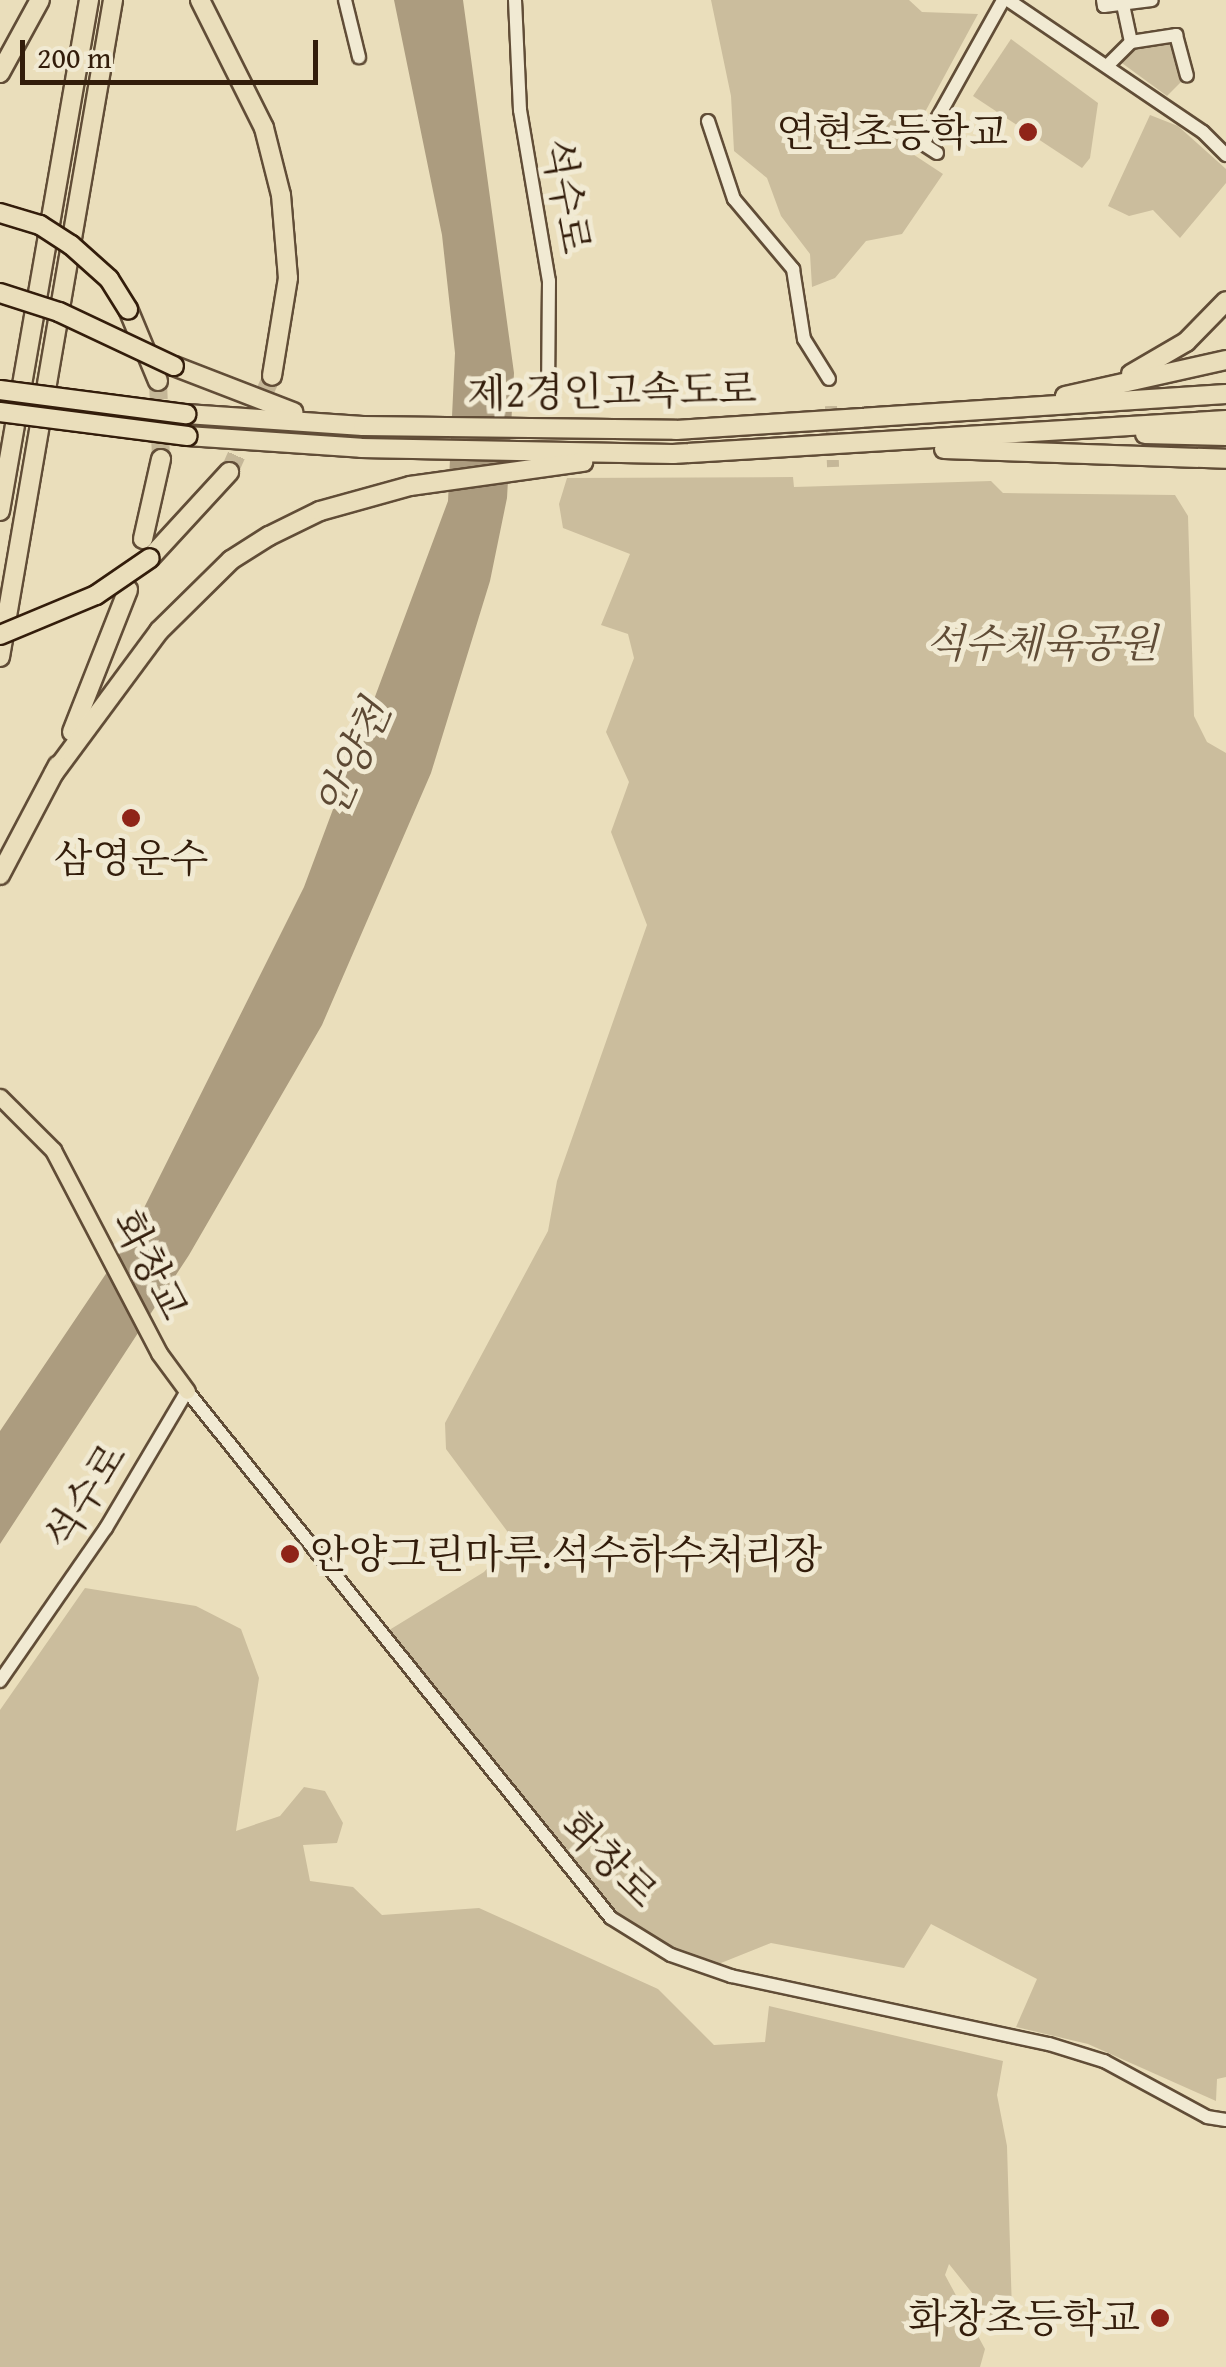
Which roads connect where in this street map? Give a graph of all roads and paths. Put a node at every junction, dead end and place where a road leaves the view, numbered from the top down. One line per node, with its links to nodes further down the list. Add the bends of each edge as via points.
1 (40, 0): 14 (highway)
2 (89, 0): 22 (highway)
3 (113, 0): 47 (highway)
4 (200, 0): 24 (highway, via 264,128 282,196 288,278)
5 (345, 0): 12 (street)
6 (515, 0): 30 (street, 석수로, via 520,110 548,281)
7 (1006, 0): 13 (street); 17 (street, via 922,144)
8 (1103, 0): 10 (street, via 1104,6)
9 (1152, 0): 10 (street)
10 (1123, 2): 11 (street)
11 (1131, 42): 13 (street); 15 (street, via 1176,35)
12 (359, 57)
13 (1108, 65): 18 (street)
14 (0, 73)
15 (1187, 76)
16 (708, 120): 25 (street, via 734,199 792,269 804,339)
17 (937, 153)
18 (1226, 155)
19 (0, 213): 26 (highway, bridge, via 40,225 109,279)
20 (0, 294): 35 (highway, bridge, via 59,312 274,408)
21 (1226, 301): 29 (highway, via 1168,355)
22 (33, 322): 33 (highway); 43 (highway)
23 (1226, 360): 29 (highway)
24 (272, 376)
25 (830, 378)
26 (158, 381)
27 (0, 390): 35 (highway, 제2경인고속도로, bridge, via 186,414)
28 (1226, 394): 32 (highway, 제2경인고속도로)
29 (1074, 395): 32 (highway)
30 (548, 404)
31 (0, 412): 39 (highway, 제2경인고속도로, bridge, via 187,436 361,448)
32 (966, 413): 35 (highway, 제2경인고속도로, via 676,430)
33 (0, 420)
34 (1226, 420): 36 (highway, 제2경인고속도로)
35 (362, 426)
36 (1075, 430): 37 (highway); 38 (highway, 제2경인고속도로)
37 (1226, 436)
38 (868, 445): 39 (highway, 제2경인고속도로); 41 (highway)
39 (673, 454): 48 (highway, via 468,476 320,511 256,544 198,591 122,673)
40 (161, 459): 44 (highway)
41 (1226, 459)
42 (229, 472): 46 (highway, bridge, via 150,558 96,595)
43 (0, 512)
44 (143, 539)
45 (128, 590): 48 (highway)
46 (0, 635)
47 (0, 657)
48 (54, 773): 49 (highway)
49 (0, 875)
50 (0, 1097): 51 (main road, 화창교, via 53,1150 158,1353)
51 (187, 1391): 52 (street, 석수로, via 106,1528); 53 (street, 화창로, via 611,1918 671,1955 731,1976 1104,2061 1207,2117)
52 (0, 1681)
53 (1226, 2120)

